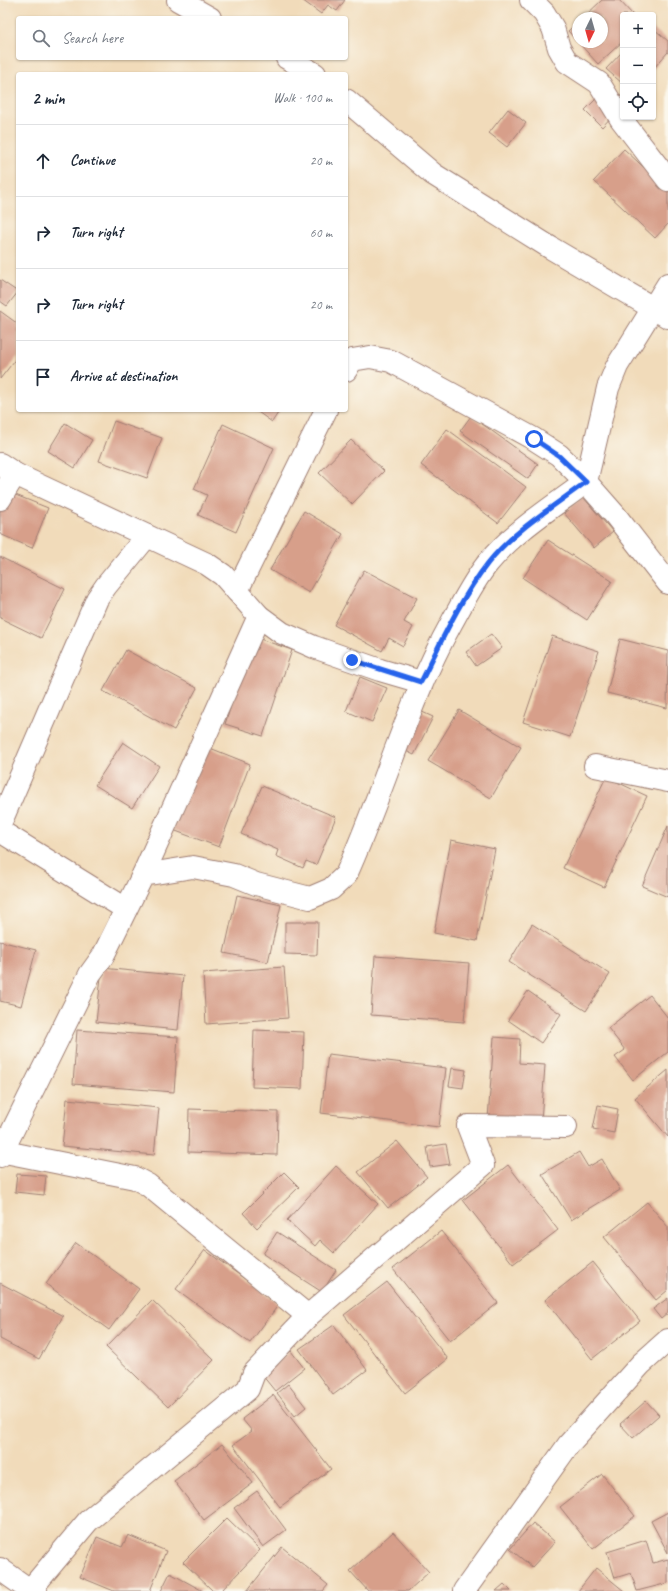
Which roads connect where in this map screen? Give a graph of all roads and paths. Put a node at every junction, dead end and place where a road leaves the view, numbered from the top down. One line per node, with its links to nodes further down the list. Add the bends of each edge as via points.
1 (178, 0): 3 (street)
2 (531, 0): 7 (street, via 544,13 553,28 558,48 567,62 599,83 621,119)
3 (206, 16)
4 (290, 60): 5 (street)
5 (312, 72)
6 (348, 102): 9 (street, via 433,174 550,248)
7 (668, 180)
8 (668, 284): 9 (street)
9 (660, 313): 13 (street, via 617,366 608,388)
10 (348, 367): 13 (street, via 352,360 370,357 391,361 534,439 559,456)
11 (325, 412): 17 (street)
12 (8, 469): 14 (street); 15 (street)
13 (586, 482): 16 (street); 19 (street, via 536,519 488,562 466,596)
14 (0, 499)
15 (147, 536): 17 (street, via 207,564 223,575); 22 (street, via 97,599)
16 (668, 583)
17 (237, 591): 18 (street)
18 (259, 616): 19 (street, via 282,632 314,647); 24 (street)
19 (421, 682): 24 (street, via 354,858 346,875 331,889 310,898 256,884 234,875 193,867)
20 (595, 766): 21 (street)
21 (668, 781)
22 (0, 824)
23 (0, 831): 25 (street)
24 (143, 875): 25 (street)
25 (126, 909): 27 (street, via 103,956 90,974)
26 (566, 1127): 28 (street, via 468,1126 483,1165)
27 (1, 1153): 28 (street, via 135,1178 148,1185)
28 (308, 1316): 31 (street, via 254,1373 248,1389 88,1521)
29 (668, 1340): 32 (street, via 641,1364 569,1444)
30 (0, 1569): 31 (street)
31 (33, 1590)
32 (464, 1591)

